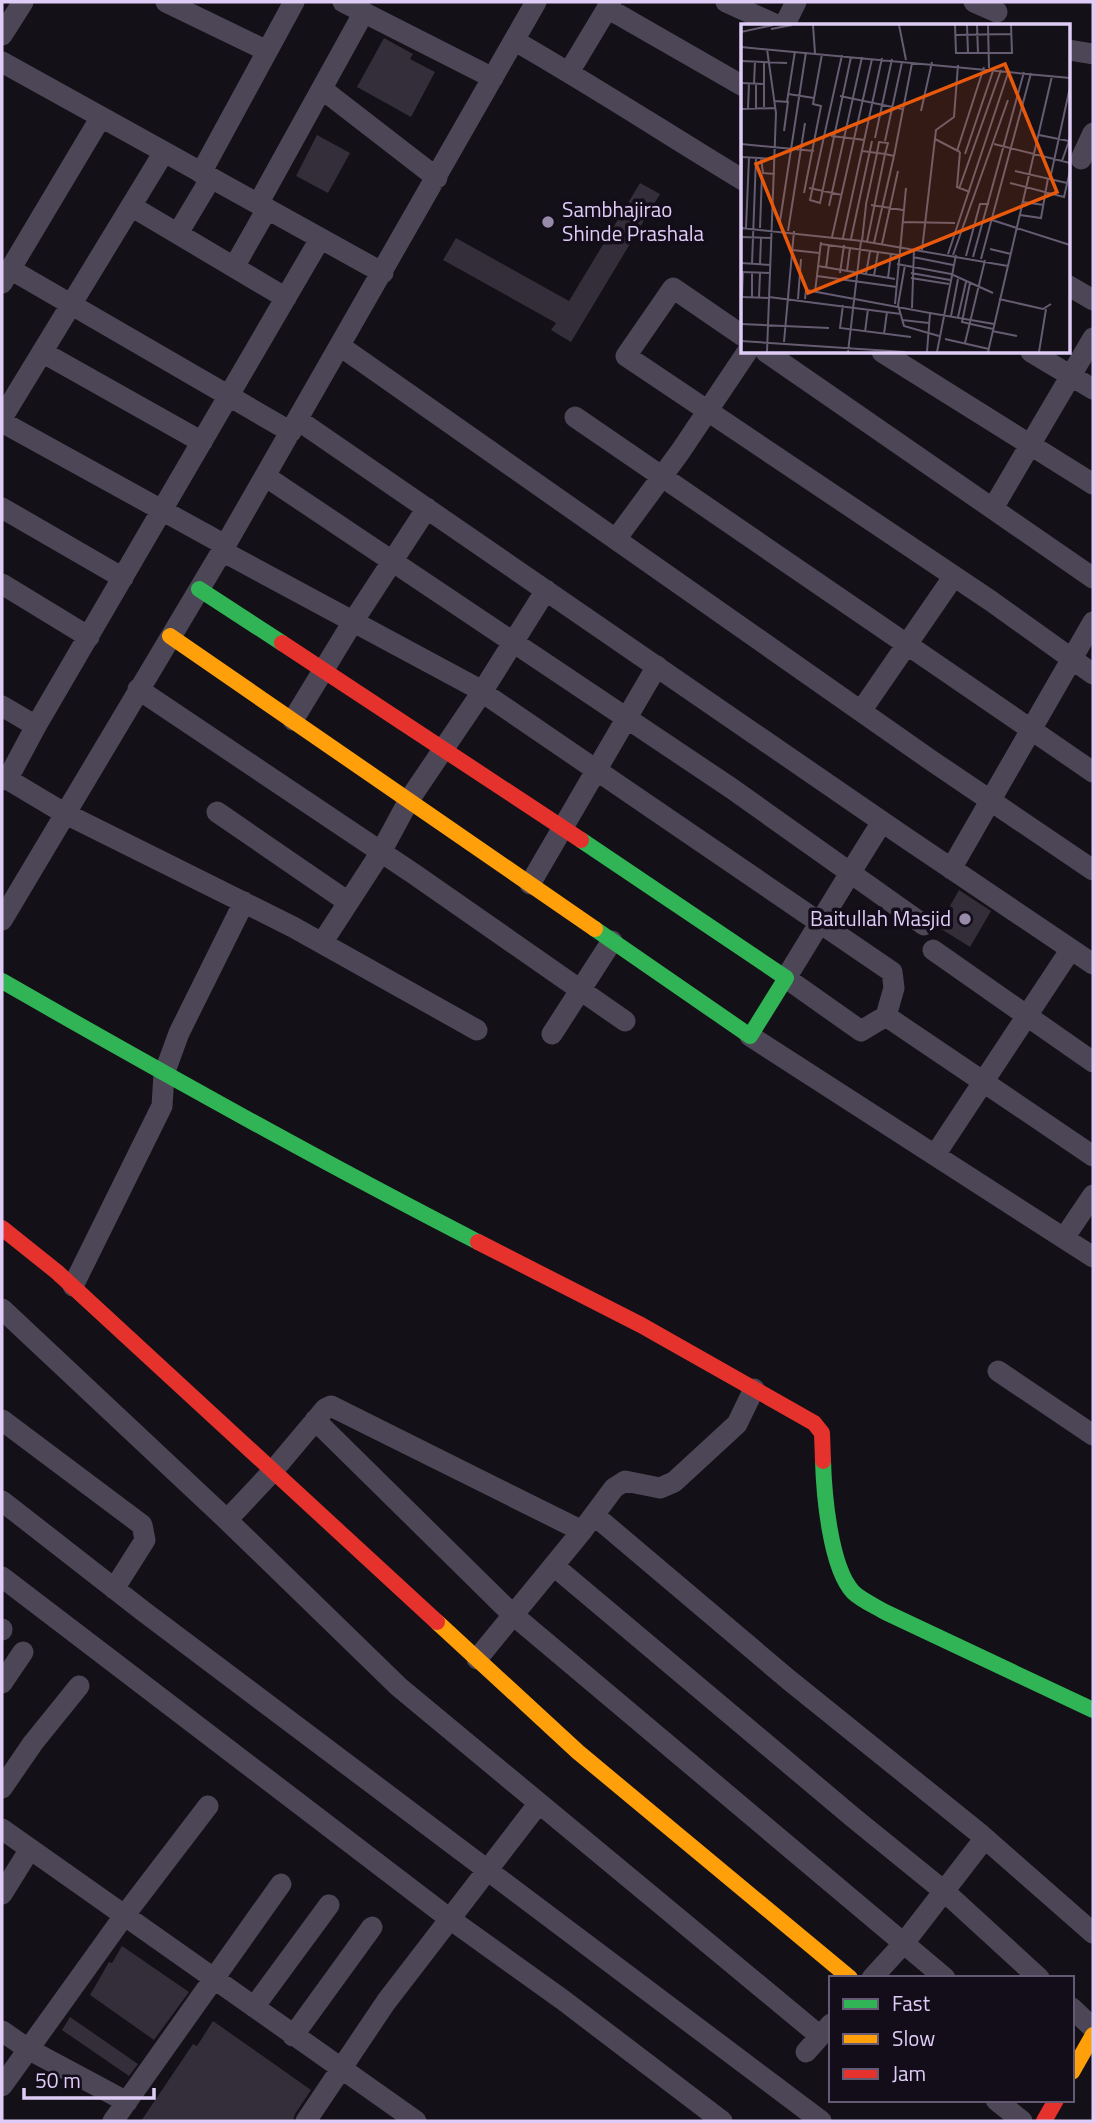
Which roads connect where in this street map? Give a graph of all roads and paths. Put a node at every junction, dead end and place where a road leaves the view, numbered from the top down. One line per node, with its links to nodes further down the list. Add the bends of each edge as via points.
1 (23, 2): 14 (street)
2 (166, 2): 17 (street)
3 (294, 2): 17 (street)
4 (343, 2): 10 (street)
5 (536, 2): 15 (street)
6 (726, 2): 12 (street)
7 (796, 2): 13 (street)
8 (974, 2): 11 (street)
9 (609, 5): 20 (street); 22 (street)
10 (364, 12): 21 (street); 23 (street)
11 (998, 12)
12 (775, 24)
13 (785, 24)
14 (2, 35)
15 (515, 41): 20 (street); 21 (street)
16 (1070, 50): 18 (street)
17 (267, 51): 28 (street)
18 (1093, 54)
19 (2, 62): 24 (street)
20 (569, 72): 30 (street)
21 (493, 78): 29 (street)
22 (741, 85)
23 (322, 89): 29 (street); 32 (street)
24 (101, 117): 26 (street); 37 (street)
25 (1093, 133): 27 (street)
26 (164, 152): 28 (street); 31 (street)
27 (1081, 158)
28 (206, 176): 32 (street); 33 (street)
29 (437, 178): 36 (street)
30 (741, 179)
31 (131, 206): 33 (street); 41 (street)
32 (263, 207): 34 (street); 35 (street)
33 (178, 233): 35 (street)
34 (320, 239): 36 (street); 39 (street)
35 (234, 267): 39 (street)
36 (383, 273): 44 (street)
37 (6, 276): 41 (street)
38 (1070, 287): 40 (street)
39 (286, 298): 52 (street)
40 (1093, 300)
41 (71, 304): 45 (street); 52 (street)
42 (741, 336): 53 (street, via 673,288 626,356)
43 (1093, 338): 50 (street)
44 (340, 346): 56 (street); 66 (street)
45 (42, 352): 55 (street); 57 (street)
46 (746, 354): 53 (street)
47 (769, 354): 64 (street)
48 (885, 354): 58 (street)
49 (1034, 354): 50 (street)
50 (1072, 376): 51 (street); 58 (street)
51 (1093, 389)
52 (229, 396): 56 (street); 57 (street)
53 (708, 411): 60 (street); 69 (street)
54 (575, 417): 60 (street)
55 (2, 420): 65 (street)
56 (295, 426): 59 (street); 63 (street)
57 (202, 442): 65 (street)
58 (1032, 445): 61 (street); 64 (street)
59 (265, 476): 67 (street); 68 (street)
60 (662, 477): 66 (street); 80 (street)
61 (1093, 484)
62 (2, 508): 70 (street)
63 (427, 508): 68 (street); 74 (street)
64 (993, 508): 71 (street)
65 (163, 511): 67 (street); 70 (street)
66 (616, 539): 88 (street)
67 (224, 548): 73 (street); 75 (street)
68 (393, 561): 75 (street); 79 (street)
69 (954, 576): 80 (street); 81 (street)
70 (123, 578): 78 (street)
71 (1093, 578)
72 (2, 584): 78 (street)
73 (199, 589): 77 (street); 83 (street)
74 (546, 590): 79 (street); 82 (street)
75 (354, 620): 83 (street); 86 (street)
76 (1093, 622): 81 (street)
77 (170, 636): 85 (street); 90 (street)
78 (89, 637): 91 (street)
79 (513, 642): 86 (street); 89 (street)
80 (907, 644): 88 (street); 92 (street)
81 (1072, 659): 84 (street); 92 (street)
82 (657, 666): 89 (street); 101 (street)
83 (324, 671): 90 (street); 93 (street)
84 (1093, 674)
85 (138, 689): 100 (street); 103 (street)
86 (482, 692): 93 (street); 94 (street)
87 (2, 706): 91 (street)
88 (861, 711): 98 (street)
89 (627, 718): 94 (street); 106 (street)
90 (293, 720): 97 (street)
91 (36, 726): 96 (street)
92 (1031, 729): 95 (street); 98 (street)
93 (444, 748): 97 (street); 102 (street)
94 (597, 770): 102 (street); 111 (street)
95 (1093, 772)
96 (5, 778): 100 (street)
97 (409, 800): 103 (street); 107 (street)
98 (990, 800): 104 (street); 105 (street)
99 (217, 812): 109 (street)
100 (64, 813): 108 (street); 110 (street)
101 (882, 822): 104 (street); 106 (street)
102 (563, 827): 107 (street); 118 (street)
103 (381, 852): 109 (street); 120 (street)
104 (951, 869): 116 (street)
105 (1093, 870)
106 (850, 873): 111 (street); 112 (street)
107 (530, 884): 113 (street)
108 (244, 902): 114 (street); 128 (street)
109 (348, 902): 114 (street)
110 (3, 914)
111 (820, 922): 118 (street); 121 (street, via 892,972 894,988)
112 (923, 925)
113 (612, 941): 120 (street); 126 (street)
114 (322, 943): 124 (street)
115 (933, 950): 122 (street)
116 (1071, 950): 117 (street); 122 (street)
117 (1093, 964)
118 (786, 978): 121 (street, via 861,1031); 126 (street)
119 (2, 981): 128 (street)
120 (581, 990): 123 (street); 125 (street)
121 (886, 1016): 129 (street)
122 (1027, 1016): 127 (street); 129 (street)
123 (625, 1020)
124 (477, 1030)
125 (552, 1034)
126 (750, 1036): 130 (street)
127 (1093, 1062)
128 (163, 1074): 136 (street, via 162,1106); 139 (street)
129 (984, 1082): 130 (street); 131 (street)
130 (935, 1155): 134 (street)
131 (1093, 1156)
132 (1093, 1195): 134 (street)
133 (2, 1228): 136 (street)
134 (1064, 1238): 135 (street)
135 (1093, 1257)
136 (72, 1286): 143 (street)
137 (2, 1309): 145 (street)
138 (998, 1371): 142 (street)
139 (754, 1389): 146 (street, via 737,1424 674,1482 660,1488 625,1480); 155 (street, via 814,1423 822,1433 824,1494 838,1566 853,1592 885,1612)
140 (2, 1420): 149 (street, via 142,1525 145,1540)
141 (315, 1420): 143 (street); 146 (street, via 331,1406); 150 (street)
142 (1093, 1435)
143 (272, 1472): 145 (street); 152 (street)
144 (2, 1501): 149 (street)
145 (227, 1520): 157 (street, via 399,1687)
146 (588, 1523): 147 (street); 160 (street)
147 (554, 1566): 150 (street); 164 (street)
148 (2, 1577): 168 (street)
149 (114, 1589): 162 (street)
150 (512, 1614): 152 (street); 171 (street)
151 (23, 1652): 153 (street)
152 (477, 1659): 172 (street, via 578,1752)
153 (2, 1683)
154 (79, 1686): 156 (street)
155 (1093, 1710)
156 (2, 1788)
157 (539, 1802): 162 (street); 180 (street)
158 (208, 1806): 167 (street)
159 (2, 1829): 161 (street)
160 (985, 1839): 164 (street); 170 (street)
161 (30, 1849): 165 (street); 167 (street)
162 (487, 1870): 168 (street); 195 (street)
163 (281, 1884): 176 (street)
164 (945, 1892): 171 (street); 175 (street)
165 (2, 1894)
166 (329, 1905): 177 (street)
167 (124, 1916): 176 (street); 184 (street)
168 (450, 1919): 186 (street); 194 (street)
169 (372, 1927): 183 (street)
170 (1093, 1933)
171 (904, 1943): 173 (street); 174 (street)
172 (848, 1976)
173 (874, 1976)
174 (943, 1976)
175 (1037, 1976)
176 (214, 1979): 177 (street); 191 (street)
177 (254, 2007): 183 (street)
178 (1074, 2010): 179 (street)
179 (1093, 2028)
180 (825, 2030): 185 (street)
181 (2, 2031): 184 (street)
182 (1093, 2035): 187 (street)
183 (293, 2036): 186 (street)
184 (28, 2049): 188 (street); 191 (street)
185 (806, 2052)
186 (342, 2069): 192 (street); 193 (street)
187 (1074, 2069)
188 (2, 2086)
189 (998, 2102): 196 (street)
190 (1055, 2102): 197 (street)
191 (123, 2114)
192 (306, 2121)
193 (416, 2121)
194 (722, 2121)
195 (821, 2121)
196 (1022, 2121)
197 (1044, 2121)

